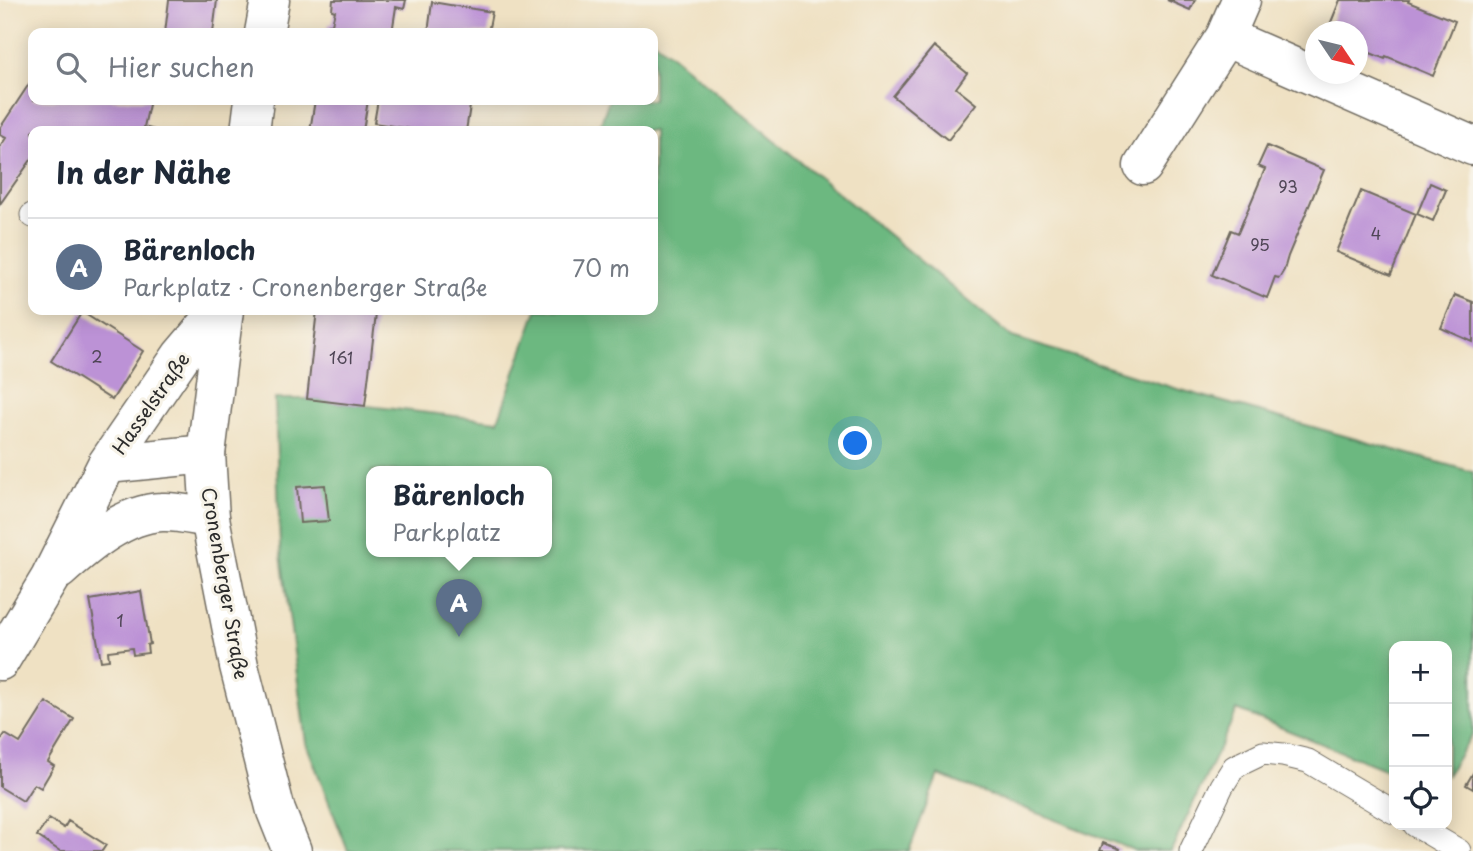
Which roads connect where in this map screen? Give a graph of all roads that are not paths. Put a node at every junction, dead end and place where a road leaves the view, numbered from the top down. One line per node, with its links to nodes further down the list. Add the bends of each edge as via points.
1 (270, 0): 3 (street)
2 (1241, 0): 4 (street)
3 (265, 28)
4 (1226, 37): 7 (street); 8 (street)
5 (253, 105): 6 (street)
6 (251, 126)
7 (1473, 146)
8 (1143, 166)
9 (218, 315): 12 (street, Hasselstraße, via 181,356)
10 (221, 315): 11 (street, Cronenberger Straße)
11 (205, 454): 12 (street, Hasselstraße); 13 (street, Cronenberger Straße)
12 (107, 464): 14 (street, Hasselstraße)
13 (210, 518): 14 (street, Hasselstraße, via 162,512 133,517 85,546); 19 (street, Cronenberger Straße, via 239,666 276,811)
14 (50, 578): 15 (street, Hasselstraße)
15 (0, 661)
16 (1389, 809): 18 (lane, via 1308,761 1264,753 1234,768 1222,786)
17 (1423, 830): 20 (lane)
18 (1200, 848)
19 (292, 851)
20 (1459, 851)

